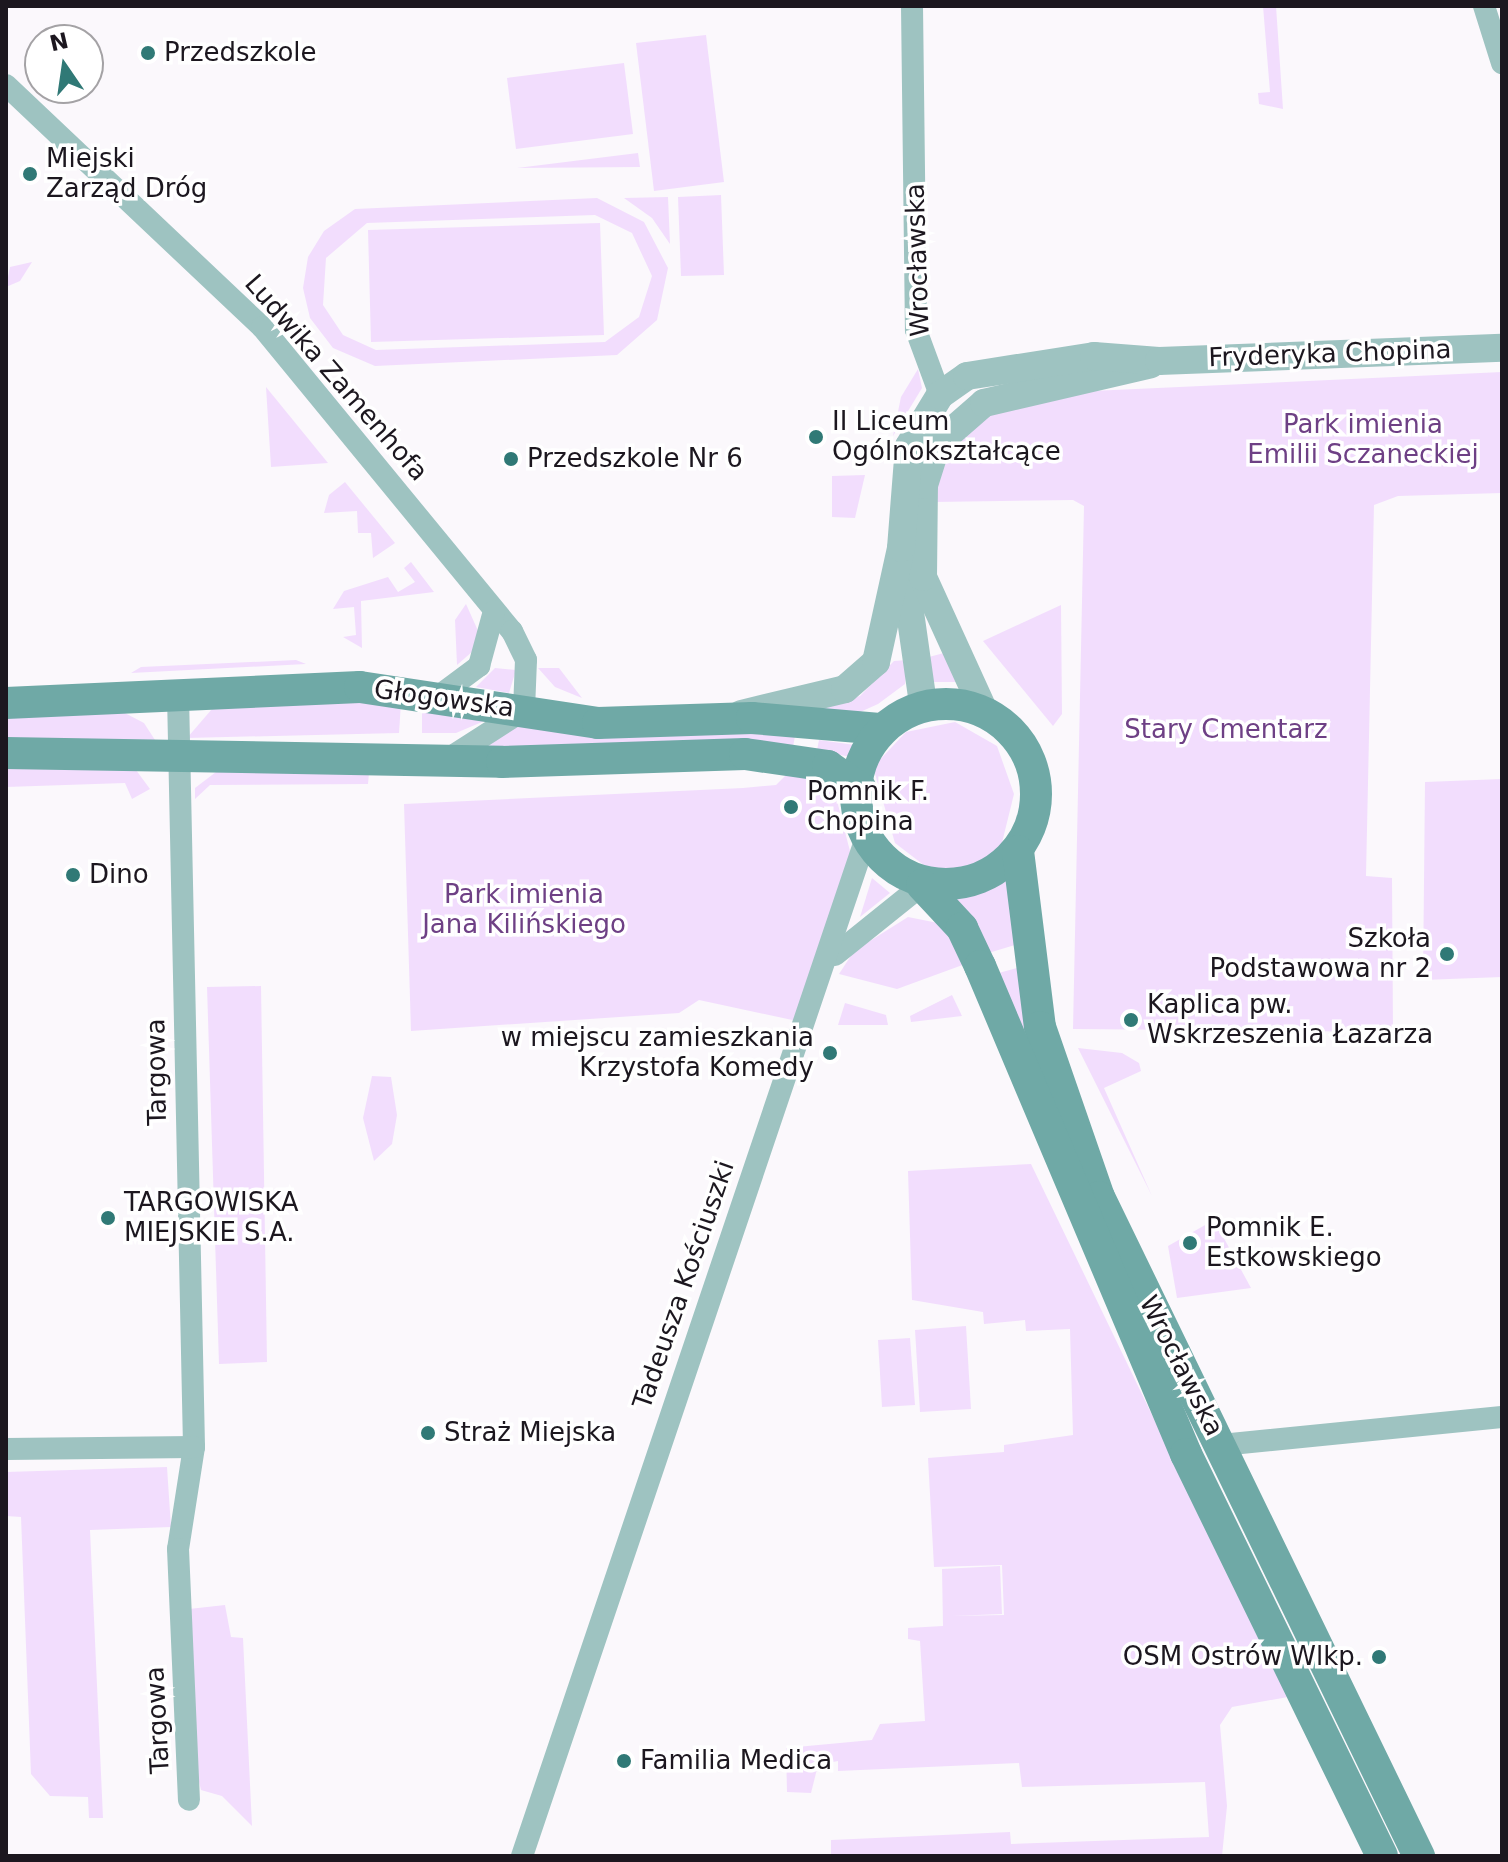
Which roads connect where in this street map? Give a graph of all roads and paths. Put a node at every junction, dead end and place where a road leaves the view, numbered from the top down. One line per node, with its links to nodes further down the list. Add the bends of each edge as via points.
1 (912, 6): 7 (street, Wrocławska, via 916,330)
2 (1484, 6): 3 (street)
3 (1502, 63)
4 (10, 90): 9 (street, Ludwika Zamenhofa, via 262,327)
5 (1502, 348): 6 (street, Fryderyka Chopina)
6 (1159, 361): 7 (street, Fryderyka Chopina, via 1111,356 1026,362 977,371); 15 (street, Fryderyka Chopina, via 970,409 930,460 921,553 934,613)
7 (940, 395): 8 (street, via 909,446)
8 (901, 548): 13 (street); 16 (street, via 887,635 870,671 845,689)
9 (494, 611): 11 (street, via 479,666); 14 (street, Ludwika Zamenhofa, via 526,660)
10 (178, 695): 11 (main road, Głogowska, via 360,687); 12 (main road, Głogowska); 19 (street, Targowa)
11 (440, 695): 14 (main road, Głogowska)
12 (6, 703)
13 (923, 704): 15 (main road); 17 (main road)
14 (524, 710): 16 (main road, Głogowska, via 621,724); 20 (street)
15 (984, 711): 23 (main road, via 1012,733 1030,766 1033,803)
16 (726, 718): 17 (main road, Głogowska)
17 (880, 729): 21 (main road)
18 (6, 753): 19 (main road, Głogowska)
19 (178, 756): 20 (main road, Głogowska); 28 (street, Targowa)
20 (445, 761): 21 (main road, Głogowska, via 745,754 828,766)
21 (861, 789): 22 (main road)
22 (868, 832): 24 (main road, via 888,864); 25 (street, Tadeusza Kościuszki)
23 (1018, 851): 24 (main road, via 989,874); 27 (main road, Wrocławska, via 1040,1027 1062,1093 1115,1236)
24 (922, 885): 25 (street, Tadeusza Kościuszki, via 863,926); 32 (main road, Wrocławska, via 962,928 1186,1454)
25 (829, 962): 31 (street, Tadeusza Kościuszki, via 770,1118)
26 (1502, 1417): 27 (street)
27 (1221, 1445): 33 (main road, Wrocławska)
28 (194, 1447): 29 (street); 30 (street, Targowa, via 178,1549)
29 (6, 1449)
30 (189, 1800)
31 (522, 1856)
32 (1382, 1856)
33 (1419, 1856)

